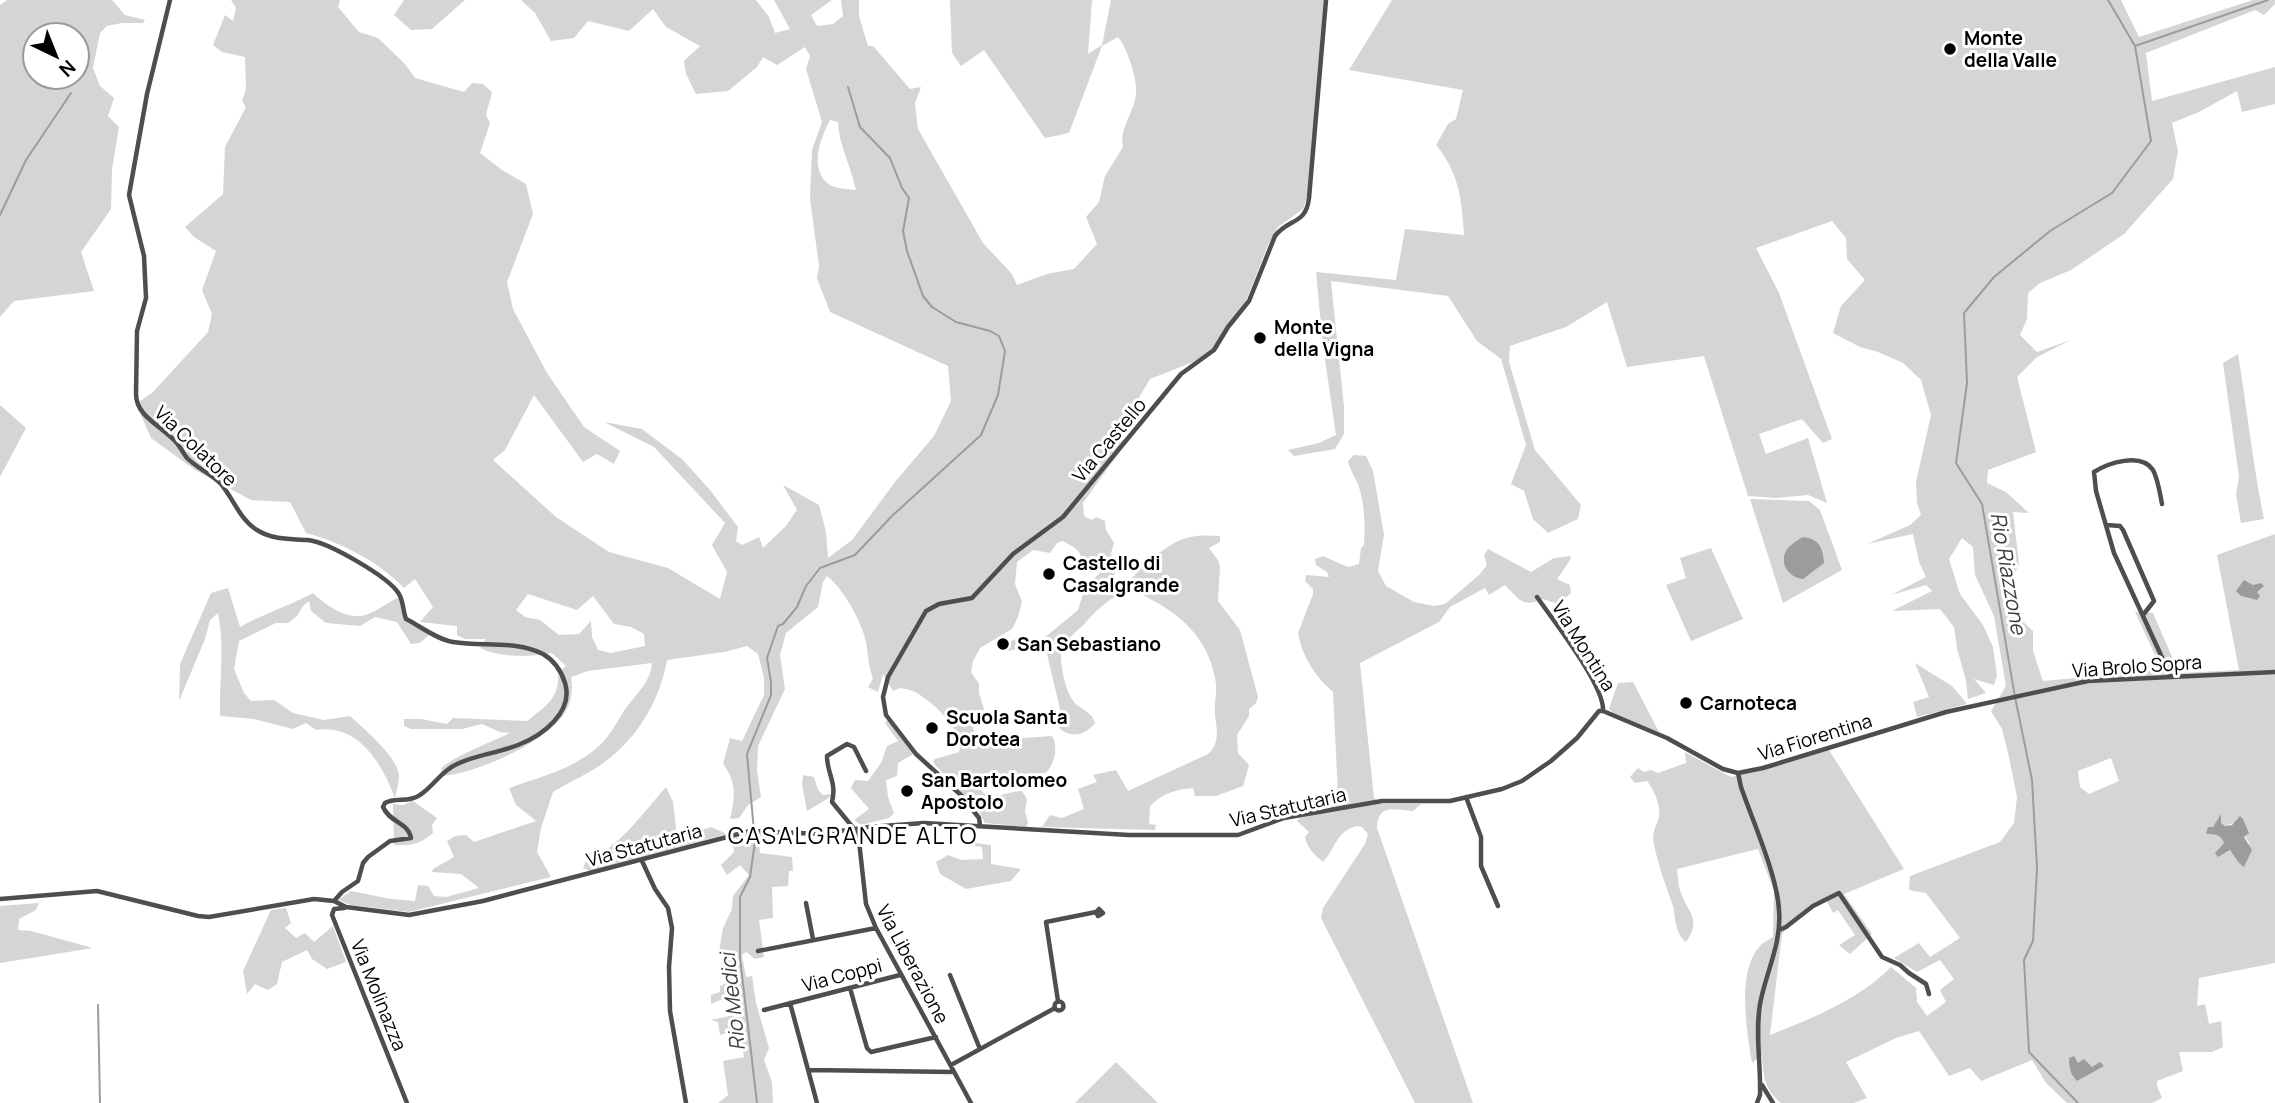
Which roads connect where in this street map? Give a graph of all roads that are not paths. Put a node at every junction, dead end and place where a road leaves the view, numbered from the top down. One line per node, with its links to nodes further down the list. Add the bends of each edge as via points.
1 (170, 0): 18 (street, Via Colatore, via 129,195 144,256 146,298 137,331 136,394 142,414 221,484 258,531 332,547 391,584 400,596 405,619 450,642 514,646 541,653 561,671 567,688 558,718 532,737 455,765 419,796 385,803 388,815 407,828 411,838 390,841 368,857 358,881)
2 (1326, 0): 14 (street, Via Castello, via 1306,214 1275,236 1249,301 1214,350 1181,374 1062,517 1013,554 972,598 926,611 887,680 883,702 889,720 921,759 962,796)
3 (2162, 504): 4 (street, via 2153,470 2146,464 2126,460 2102,467 2094,472)
4 (2107, 525): 6 (street, via 2114,553); 6 (street, via 2123,530 2154,601)
5 (1537, 597): 10 (street, Via Montina, via 1591,678)
6 (2142, 615): 8 (street)
7 (2275, 672): 8 (street, Via Brolo Sopra)
8 (2171, 677): 9 (street, Via Brolo Sopra, via 2082,682)
9 (2002, 698): 12 (street, Via Fiorentina)
10 (1603, 711): 12 (street); 13 (street, Via Statutaria, via 1535,773 1509,787)
11 (866, 771): 15 (street, via 854,747 847,744 827,756 836,789 832,802)
12 (1738, 773): 24 (street, Via Fiorentina, via 1776,891)
13 (1466, 797): 14 (street, Via Statutaria, via 1382,801 1284,818 1238,835 1129,835); 20 (street, via 1481,837 1481,866)
14 (980, 825): 15 (street, Via Statutaria, via 922,823)
15 (855, 830): 16 (street, Via Statutaria, via 820,834 750,831); 23 (street, Via Liberazione, via 866,904)
16 (642, 861): 21 (street, Via Statutaria, via 409,915); 40 (street, via 668,908 672,928 670,1011)
17 (0, 899): 18 (street, Via Statutaria, via 97,891 198,916)
18 (334, 901): 21 (street, Via Statutaria)
19 (806, 903): 25 (street)
20 (1498, 906)
21 (346, 907): 39 (street, Via Molinazza, via 334,909 332,915)
22 (1096, 912): 34 (street, via 1046,922 1058,1001 1055,1007)
23 (876, 928): 25 (street); 27 (street, Via Liberazione)
24 (1779, 930): 30 (street, via 1839,893 1882,957 1926,984); 38 (street, Via Fiorentina, via 1760,1002)
25 (813, 939): 26 (street)
26 (758, 951)
27 (900, 975): 29 (street, Via Coppi); 33 (street, Via Liberazione)
28 (950, 975): 34 (street)
29 (850, 988): 31 (street, Via Coppi); 33 (street, via 870,1052)
30 (1929, 994)
31 (790, 1003): 32 (street, Via Coppi); 36 (street, Via Coppi)
32 (764, 1010)
33 (936, 1037): 35 (street, Via Liberazione)
34 (980, 1049): 35 (street)
35 (951, 1065): 37 (street, Via Liberazione)
36 (809, 1070): 37 (street); 41 (street, Via Coppi)
37 (954, 1072): 42 (street, Via Liberazione)
38 (1760, 1081): 43 (street, Via Fiorentina); 44 (street, Via Fiorentina)
39 (407, 1103)
40 (686, 1103)
41 (817, 1103)
42 (971, 1103)
43 (1757, 1103)
44 (1773, 1103)

